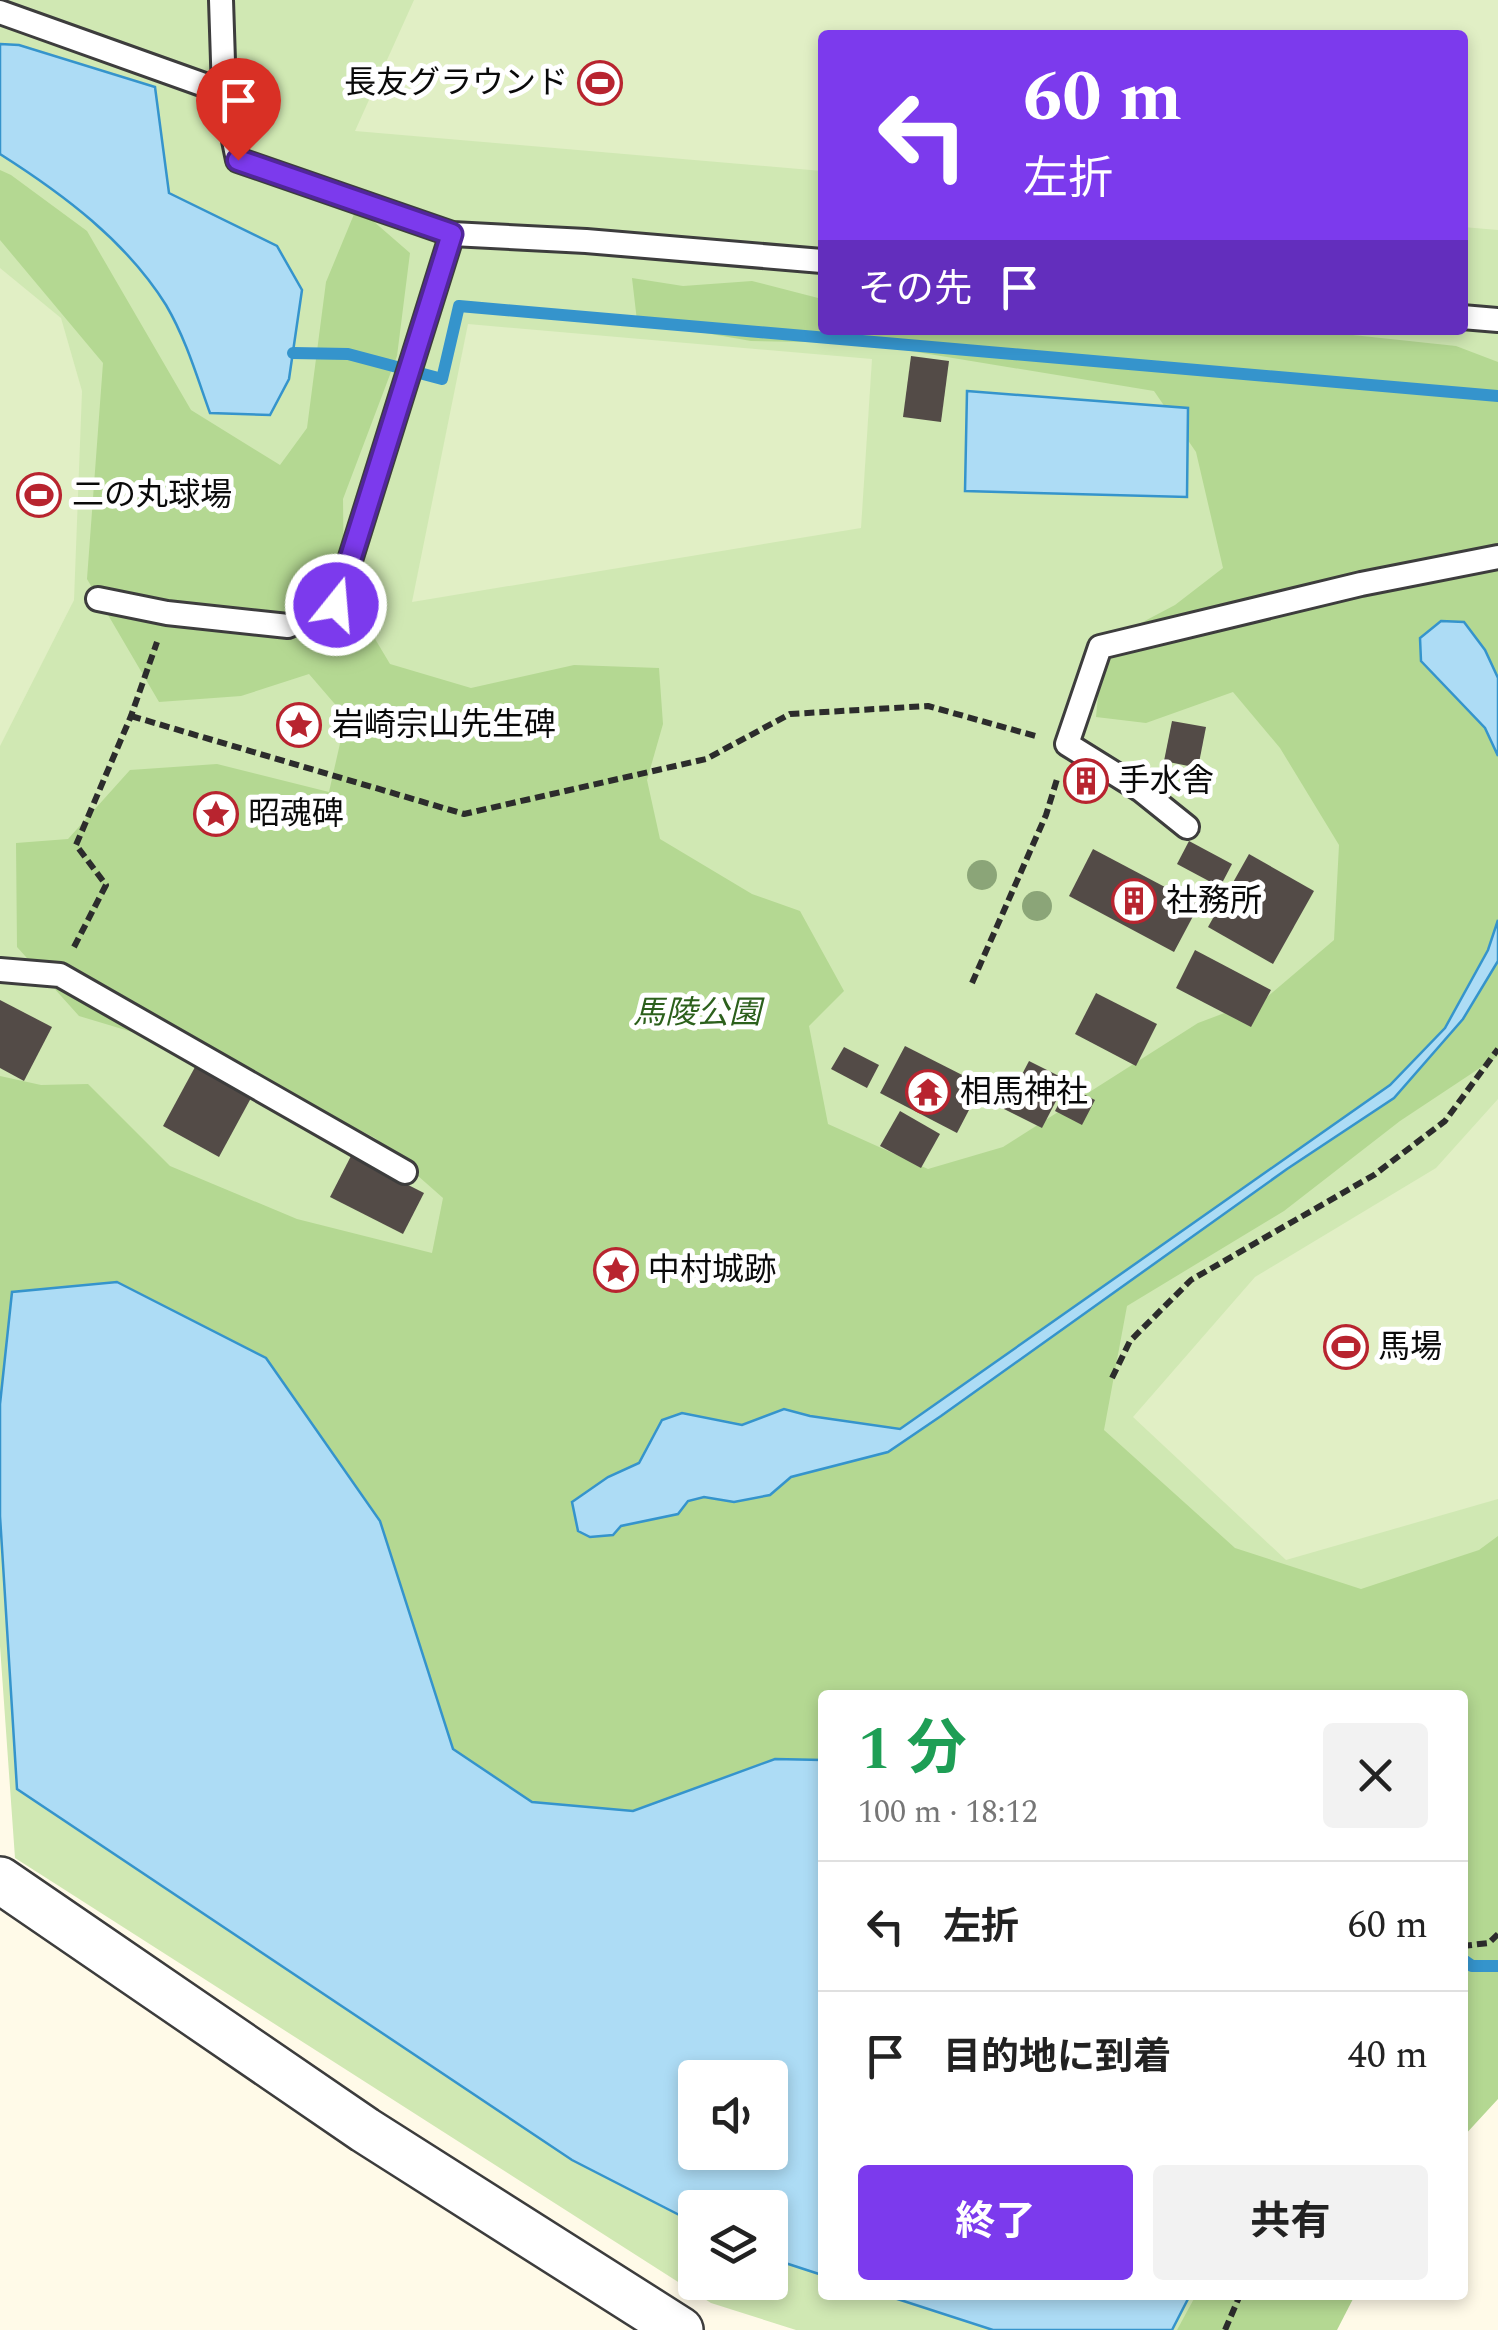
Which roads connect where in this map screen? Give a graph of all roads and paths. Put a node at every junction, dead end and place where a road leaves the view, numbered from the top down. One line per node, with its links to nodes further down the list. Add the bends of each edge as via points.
1 (221, 0): 3 (lane)
2 (0, 12): 3 (lane)
3 (224, 92): 4 (lane, via 238,160)
4 (452, 234): 5 (lane); 10 (lane, via 336,605 288,626)
5 (818, 262)
6 (1468, 318): 7 (lane)
7 (1498, 320)
8 (1498, 557): 12 (lane, via 1100,646)
9 (98, 599): 10 (lane)
10 (167, 613): 11 (path)
11 (130, 716): 12 (path, via 464,814 706,760 790,714 928,706); 15 (path, via 76,845 106,885)
12 (1067, 744): 13 (lane); 16 (path, via 1046,815)
13 (1187, 827)
14 (0, 970): 15 (lane)
15 (60, 975): 18 (lane)
16 (972, 983)
17 (1498, 1049): 19 (path, via 1445,1122 1374,1175 1191,1280 1130,1341)
18 (405, 1172)
19 (1112, 1378)
20 (0, 1880): 24 (street, via 365,2130)
21 (1498, 1934): 22 (path, via 1489,1943)
22 (1468, 1945)
23 (1238, 2300): 25 (path)
24 (680, 2330)
25 (1224, 2330)

